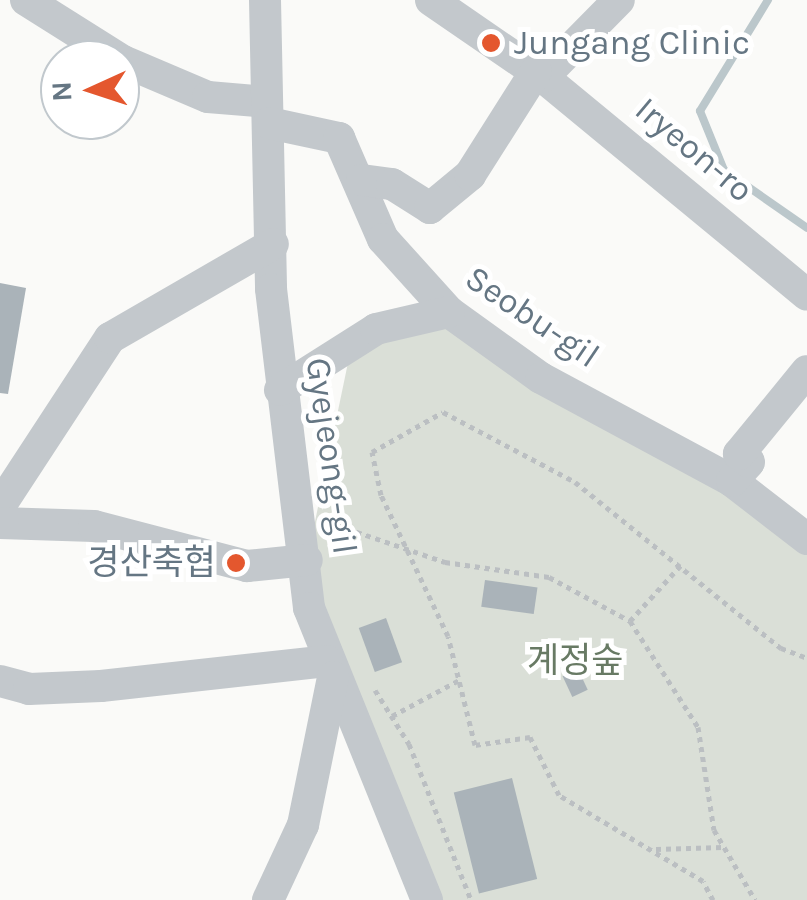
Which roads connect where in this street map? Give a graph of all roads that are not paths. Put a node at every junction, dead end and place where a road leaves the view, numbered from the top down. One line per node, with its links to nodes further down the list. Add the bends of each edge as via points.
1 (26, 0): 6 (street, Seobu-gil, via 123,60 208,96)
2 (265, 0): 6 (street, Gyejeong-gil)
3 (431, 0): 5 (street, Iryeon-ro)
4 (606, 5): 5 (street)
5 (540, 74): 7 (street, via 470,175 430,208 392,184); 9 (street, Iryeon-ro)
6 (268, 112): 7 (street, Seobu-gil, via 339,138); 8 (street, Gyejeong-gil)
7 (362, 180): 10 (street, Seobu-gil, via 384,239)
8 (272, 244): 12 (street, Gyejeong-gil); 14 (street, via 110,338)
9 (807, 295)
10 (449, 312): 12 (street, via 376,330); 13 (street, Seobu-gil, via 542,378)
11 (807, 371): 13 (street, via 739,454 748,462)
12 (280, 390): 17 (street, Gyejeong-gil)
13 (732, 481): 16 (street, Seobu-gil)
14 (0, 506)
15 (0, 523): 17 (street, via 94,526 247,566)
16 (807, 539)
17 (307, 560): 18 (street, Gyejeong-gil, via 309,608)
18 (330, 669): 19 (street, via 29,690); 20 (street, via 304,825); 21 (street, Gyejeong-gil)
19 (0, 680)
20 (268, 900)
21 (427, 900)

